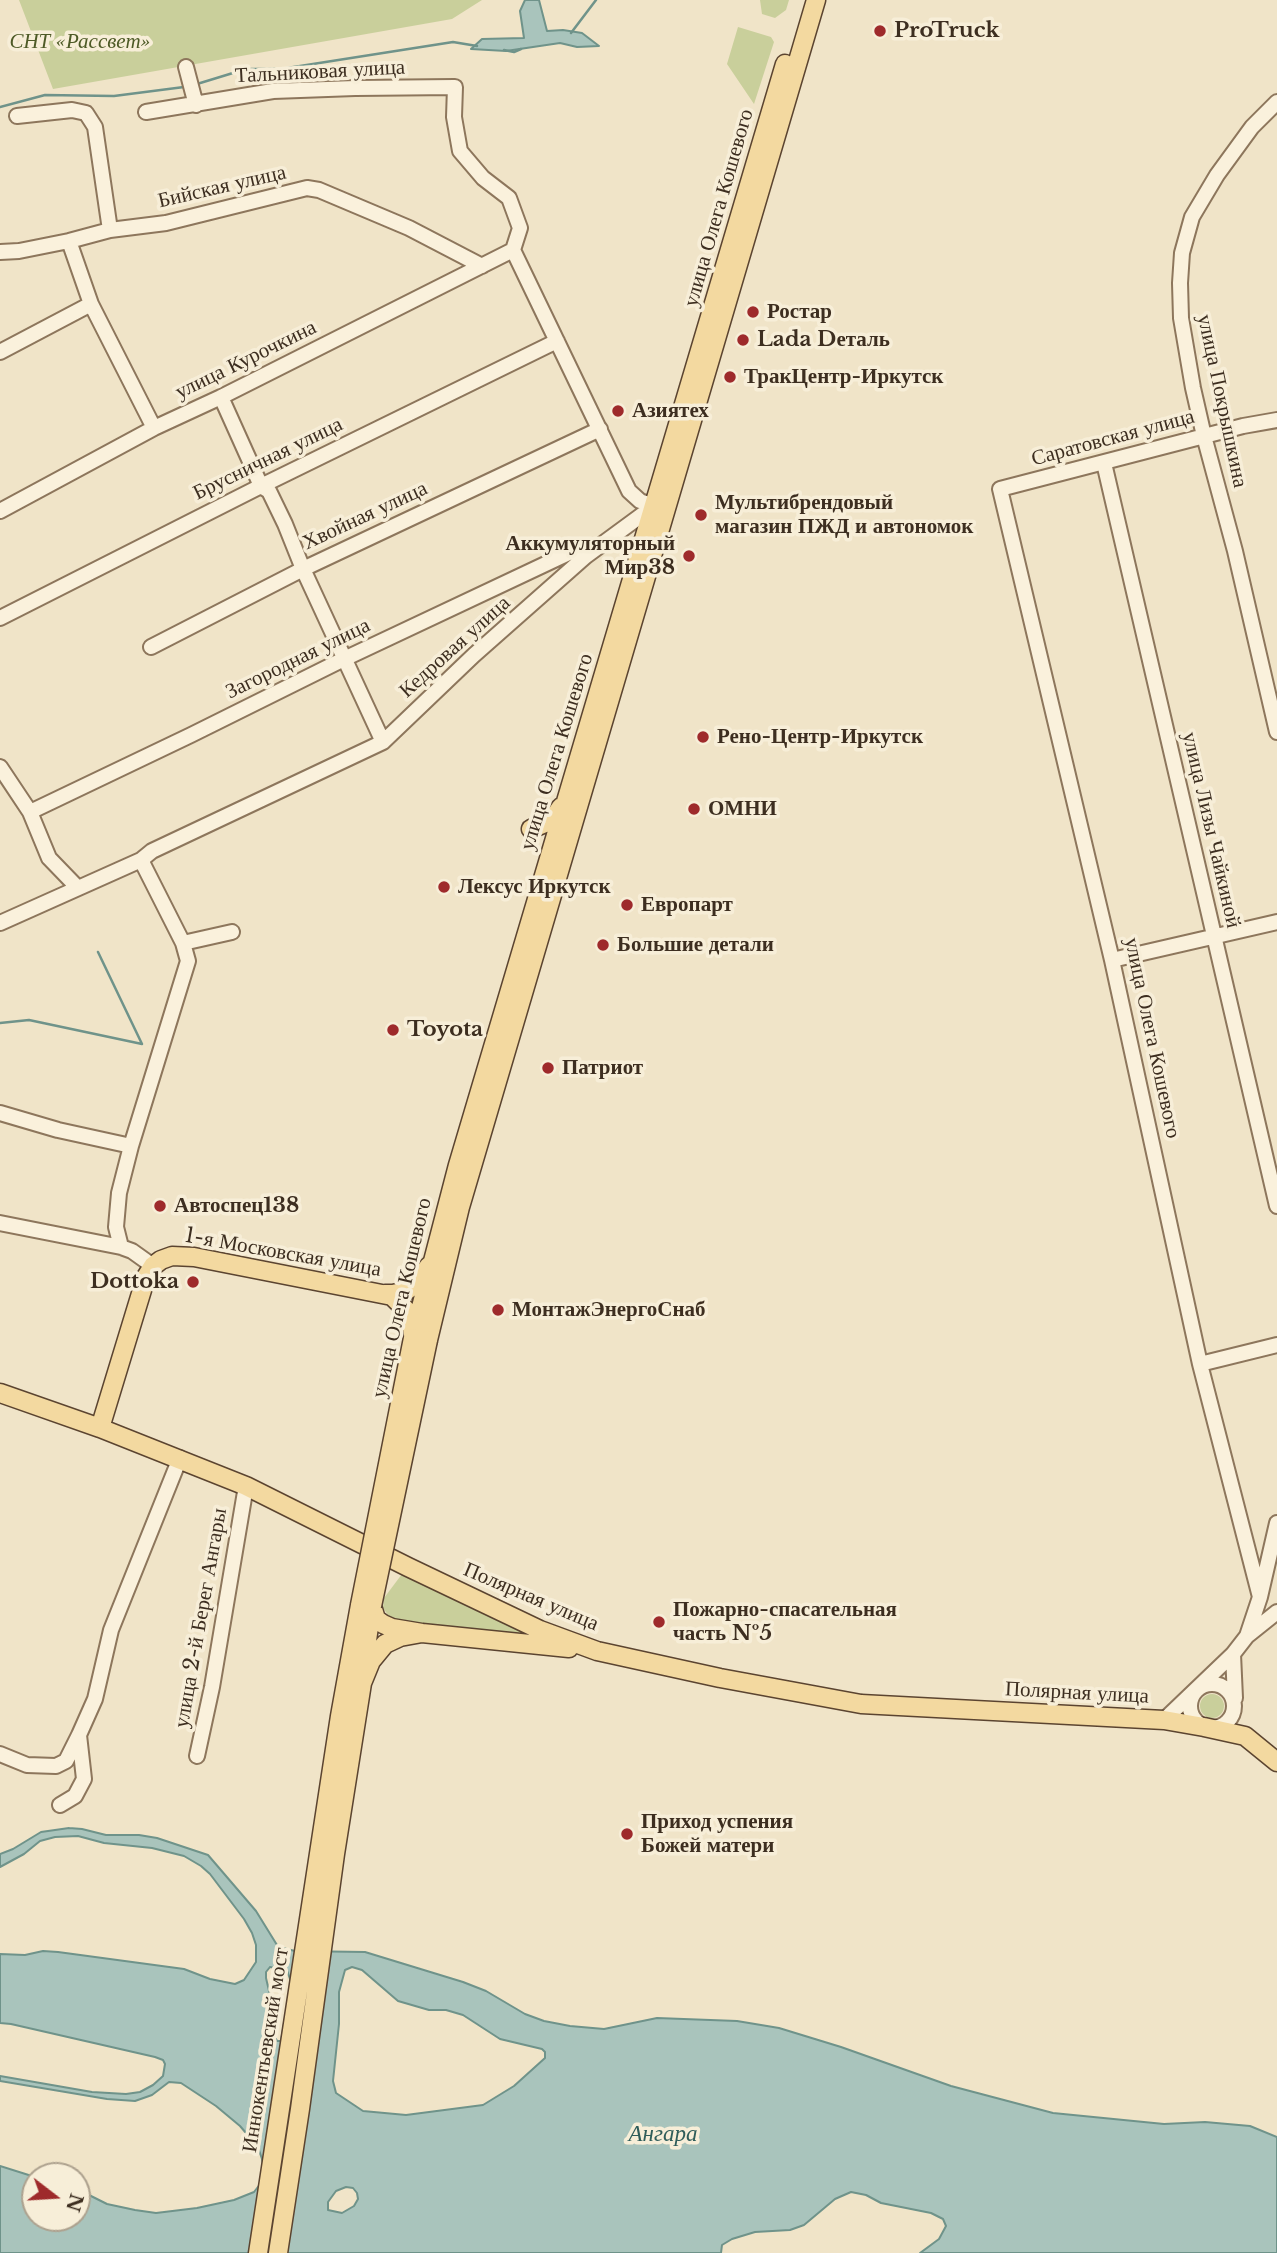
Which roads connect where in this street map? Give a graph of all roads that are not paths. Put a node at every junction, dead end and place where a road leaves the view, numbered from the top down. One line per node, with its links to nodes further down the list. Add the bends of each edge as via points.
1 (804, 0): 24 (main road, улица Олега Кошевого)
2 (816, 0): 53 (main road, улица Олега Кошевого)
3 (186, 67): 5 (street)
4 (1277, 102): 20 (street, улица Покрышкина, via 1217,175 1192,217 1182,253 1181,318)
5 (196, 105): 6 (street, Тальниковая улица); 10 (street, Тальниковая улица, via 273,91 455,87 460,150 483,178 509,198 520,229)
6 (146, 113)
7 (17, 116): 8 (street, via 72,110 86,113 95,127)
8 (110, 230): 9 (street, Бийская улица); 12 (street, Бийская улица, via 166,223 307,188 410,228)
9 (69, 241): 11 (street, Бийская улица); 13 (street)
10 (513, 250): 12 (street, улица Курочкина); 14 (street)
11 (0, 252)
12 (482, 266): 16 (street, улица Курочкина)
13 (91, 304): 15 (street); 18 (street)
14 (557, 341): 19 (street); 22 (street, Брусничная улица)
15 (0, 352)
16 (221, 397): 18 (street, улица Курочкина); 22 (street)
17 (1277, 420): 20 (street, Саратовская улица)
18 (154, 428): 25 (street, улица Курочкина)
19 (600, 429): 24 (street, via 629,491); 27 (street, Хвойная улица)
20 (1204, 436): 21 (street, Саратовская улица); 31 (street, улица Покрышкина)
21 (1104, 463): 23 (street, Саратовская улица); 42 (street, улица Лизы Чайкиной)
22 (261, 486): 27 (street, via 269,491); 28 (street, Брусничная улица)
23 (1000, 489): 44 (street, улица Олега Кошевого)
24 (654, 506): 26 (street, Кедровая улица); 34 (main road, улица Олега Кошевого)
25 (0, 511)
26 (586, 555): 30 (street, Загородная улица, via 572,552); 32 (street, Кедровая улица)
27 (303, 569): 29 (street, Хвойная улица); 30 (street)
28 (0, 618)
29 (151, 647)
30 (344, 659): 32 (street); 35 (street, Загородная улица)
31 (1277, 732)
32 (383, 741): 37 (street, Кедровая улица)
33 (0, 766): 35 (street)
34 (569, 792): 36 (main road, via 552,820); 50 (main road, улица Олега Кошевого)
35 (30, 812): 38 (street, via 49,858)
36 (531, 829)
37 (141, 860): 38 (street, Кедровая улица); 43 (street)
38 (78, 888): 40 (street, Кедровая улица)
39 (1277, 922): 42 (street)
40 (0, 923)
41 (232, 932): 43 (street)
42 (1215, 936): 44 (street); 47 (street, улица Лизы Чайкиной)
43 (183, 943): 46 (street, via 188,961)
44 (1112, 961): 55 (street, улица Олега Кошевого)
45 (0, 1112): 46 (street)
46 (131, 1146): 49 (street, via 119,1193 116,1227)
47 (1277, 1206)
48 (0, 1223): 49 (street)
49 (121, 1247): 51 (street)
50 (432, 1261): 52 (main road, via 412,1287); 53 (main road, улица Олега Кошевого)
51 (153, 1266): 52 (main road, 1-я Московская улица, via 172,1256 185,1256); 57 (main road, via 142,1288)
52 (385, 1294): 53 (main road, 1-я Московская улица, via 398,1299 407,1310)
53 (420, 1339): 62 (main road, улица Олега Кошевого, bridge)
54 (1277, 1345): 55 (street)
55 (1200, 1364): 61 (street, улица Олега Кошевого)
56 (0, 1393): 57 (main road, Полярная улица)
57 (100, 1428): 58 (main road, Полярная улица)
58 (180, 1458): 59 (main road, Полярная улица); 73 (street, via 111,1630 95,1699)
59 (246, 1486): 66 (main road, Полярная улица, via 540,1630); 76 (street, улица 2-й Берег Ангары)
60 (1277, 1522): 61 (street)
61 (1260, 1597): 65 (street)
62 (366, 1605): 64 (main road, via 383,1624); 70 (main road, улица Олега Кошевого); 79 (main road, улица Олега Кошевого, via 340,1716)
63 (1277, 1612): 65 (street)
64 (422, 1633): 66 (main road); 70 (main road, via 394,1638 380,1648 362,1683)
65 (1247, 1636): 67 (street)
66 (597, 1651): 71 (main road, Полярная улица, via 862,1704)
67 (1233, 1654): 68 (street); 69 (street)
68 (1198, 1688): 69 (street, via 1218,1684 1229,1691); 71 (street); 72 (street, via 1190,1707 1195,1720)
69 (1235, 1703): 72 (street, via 1227,1723); 74 (street)
70 (355, 1716): 79 (main road)
71 (1164, 1720): 72 (main road, Полярная улица)
72 (1205, 1727): 74 (main road, Полярная улица)
73 (79, 1735): 75 (street, via 66,1761 56,1766 27,1765); 78 (street, via 84,1779 75,1796)
74 (1245, 1737): 77 (main road, Полярная улица)
75 (0, 1754)
76 (197, 1756)
77 (1277, 1762)
78 (60, 1805)
79 (327, 1854): 80 (main road, Иннокентьевский мост); 81 (main road, Иннокентьевский мост, via 300,2109)
80 (258, 2253)
81 (278, 2253)

